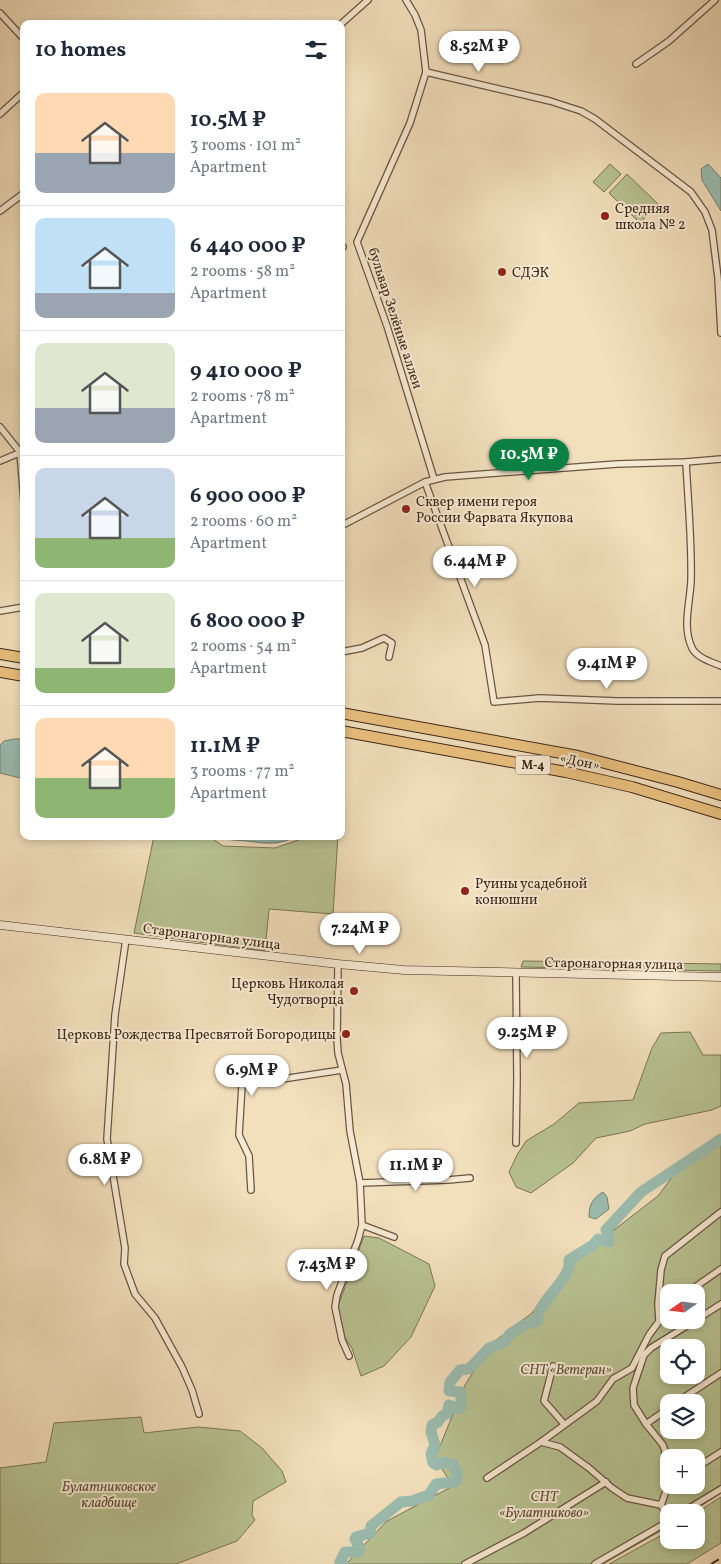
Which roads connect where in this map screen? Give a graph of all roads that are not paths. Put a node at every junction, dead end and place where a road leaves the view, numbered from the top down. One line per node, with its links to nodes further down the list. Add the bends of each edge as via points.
1 (368, 0): 5 (street)
2 (406, 0): 8 (street, бульвар Зелёные аллеи, via 422,30)
3 (715, 0): 7 (street, via 669,41)
4 (0, 13): 6 (street)
5 (345, 20)
6 (20, 35)
7 (636, 64)
8 (426, 72): 13 (street, via 528,95 581,111 691,192 705,212 712,230); 20 (street, бульвар Зелёные аллеи, via 410,123 357,242 390,335)
9 (20, 96): 10 (street)
10 (0, 114)
11 (20, 196): 12 (street)
12 (0, 210)
13 (721, 333)
14 (0, 427): 15 (street)
15 (20, 449)
16 (20, 452): 18 (street)
17 (721, 459): 19 (street)
18 (0, 461)
19 (686, 462): 20 (street, via 607,464); 29 (street, via 691,581 687,624 689,641 693,651)
20 (434, 479): 21 (street)
21 (425, 482): 22 (street); 32 (street, via 486,645 494,702 540,698)
22 (345, 524)
23 (20, 608): 24 (street)
24 (0, 611)
25 (345, 651): 28 (street, via 384,638 392,643)
26 (0, 654): 27 (highway)
27 (20, 657)
28 (389, 657)
29 (721, 666)
30 (0, 672): 31 (highway)
31 (20, 675)
32 (721, 701)
33 (345, 714): 35 (highway, «Дон» / М-4, via 578,756)
34 (345, 732): 36 (highway, «Дон» / М-4, via 566,772 632,787)
35 (721, 796)
36 (721, 814)
37 (0, 924): 38 (main road, Старонагорная улица)
38 (126, 939): 39 (main road, Старонагорная улица); 60 (street, via 115,1015 108,1139 125,1248 124,1264 135,1294 155,1318 182,1367)
39 (338, 964): 40 (main road, Старонагорная улица, via 432,972); 42 (street, via 336,1038)
40 (516, 974): 41 (main road, Старонагорная улица); 43 (street)
41 (721, 977)
42 (342, 1070): 45 (street); 46 (street, via 242,1085 239,1134 249,1156)
43 (516, 1143)
44 (470, 1178): 45 (street)
45 (360, 1183): 48 (street)
46 (251, 1190)
47 (721, 1212): 54 (street, via 665,1256 661,1270)
48 (362, 1226): 49 (street); 56 (street, via 335,1307)
49 (394, 1237)
50 (721, 1269): 51 (street)
51 (699, 1284)
52 (721, 1304): 53 (street)
53 (705, 1314)
54 (659, 1320): 62 (street, via 632,1368 613,1379 597,1400)
55 (682, 1329): 63 (street, via 644,1355 633,1388 634,1405)
56 (349, 1356)
57 (553, 1366): 62 (street, via 544,1401)
58 (721, 1373): 59 (street)
59 (689, 1394)
60 (199, 1414)
61 (660, 1414): 63 (street)
62 (564, 1424): 64 (street)
63 (646, 1424): 65 (street)
64 (541, 1442): 68 (street); 69 (street, via 560,1447)
65 (664, 1449)
66 (721, 1452): 67 (street)
67 (705, 1462)
68 (487, 1478)
69 (606, 1482): 72 (street, via 626,1498); 74 (street, via 524,1533)
70 (721, 1489): 71 (street)
71 (696, 1504)
72 (660, 1505)
73 (660, 1525): 75 (street)
74 (465, 1564)
75 (595, 1564)

